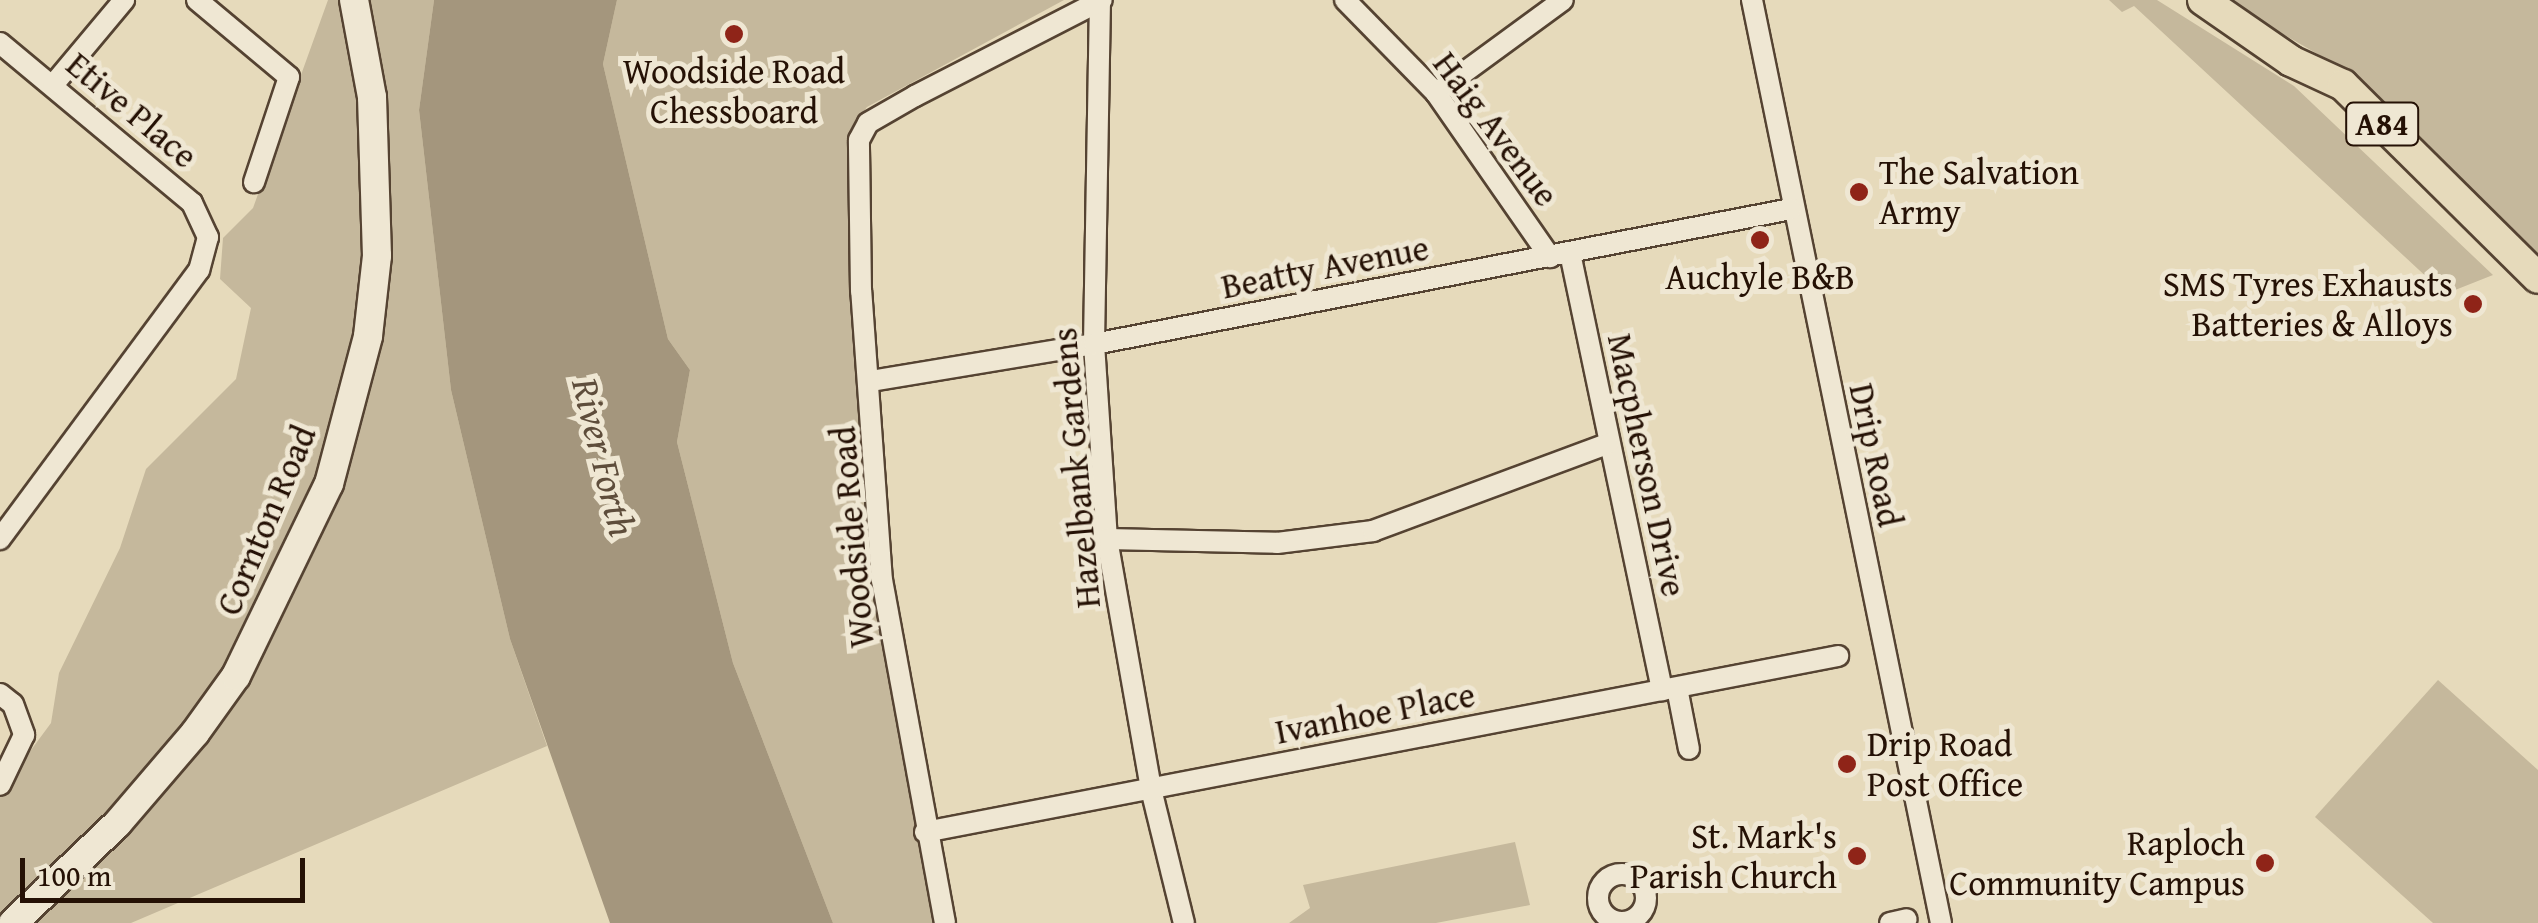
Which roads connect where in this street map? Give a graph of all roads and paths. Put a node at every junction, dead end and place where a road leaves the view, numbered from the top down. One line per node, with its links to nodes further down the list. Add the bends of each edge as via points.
1 (124, 0): 10 (street)
2 (197, 0): 12 (street, via 289,77)
3 (354, 0): 28 (main road, Cornton Road, via 372,96 377,256 368,336 329,484 236,676 195,733 117,824)
4 (1101, 0): 16 (street, Hazelbank Gardens); 17 (street, Woodside Road, via 868,124 859,140)
5 (1345, 0): 11 (street, Haig Avenue)
6 (1562, 0): 11 (street)
7 (1752, 0): 13 (street, Drip Road)
8 (2203, 0): 15 (main road, A84, via 2292,62 2342,84)
9 (0, 43): 10 (street, Etive Place)
10 (53, 85): 19 (street, Etive Place, via 192,203 208,237 200,270)
11 (1436, 93): 14 (street, Haig Avenue)
12 (254, 182)
13 (1791, 209): 14 (street, Beatty Avenue); 31 (street, Drip Road)
14 (1560, 255): 16 (street, Beatty Avenue); 18 (street, Macpherson Drive)
15 (2538, 278)
16 (1094, 344): 17 (street, Beatty Avenue); 20 (street, Hazelbank Gardens)
17 (870, 381): 27 (street, Woodside Road, via 882,581)
18 (1607, 444): 20 (street, via 1373,531 1277,543); 22 (street, Macpherson Drive)
19 (0, 538)
20 (1107, 539): 26 (street, Hazelbank Gardens)
21 (1838, 656): 22 (street, Ivanhoe Place)
22 (1670, 689): 24 (street, Macpherson Drive); 26 (street, Ivanhoe Place)
23 (0, 694): 25 (street, via 13,704 24,735)
24 (1689, 749)
25 (0, 785)
26 (1152, 789): 27 (street, Ivanhoe Place); 30 (street, Hazelbank Gardens)
27 (925, 832): 29 (street, Woodside Road)
28 (13, 923)
29 (944, 923)
30 (1184, 923)
31 (1941, 923)

